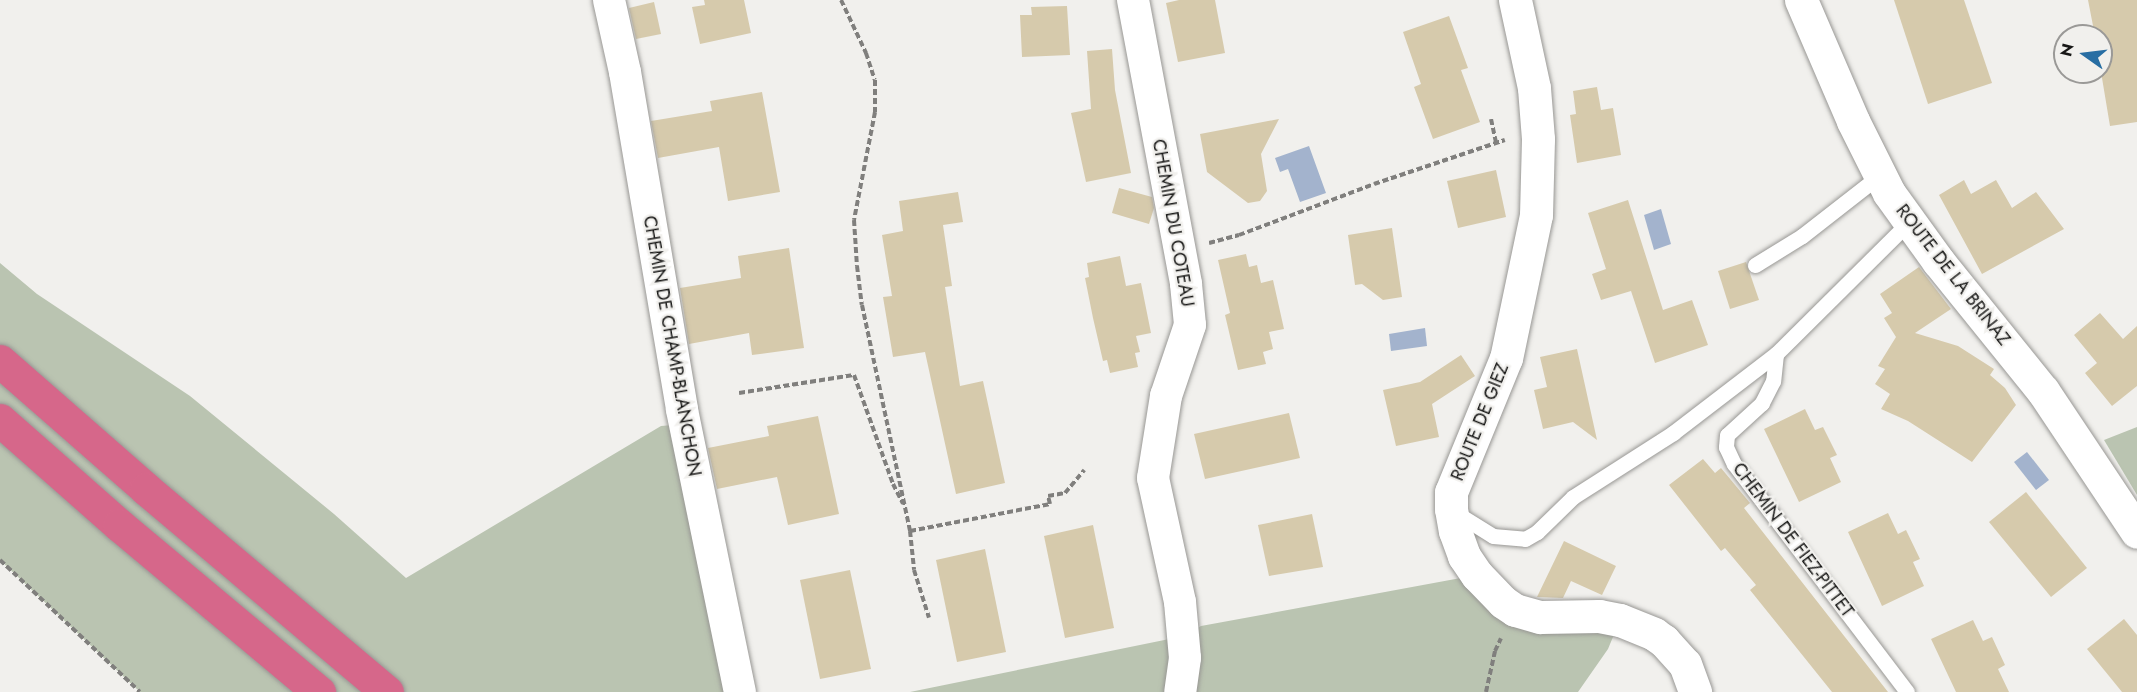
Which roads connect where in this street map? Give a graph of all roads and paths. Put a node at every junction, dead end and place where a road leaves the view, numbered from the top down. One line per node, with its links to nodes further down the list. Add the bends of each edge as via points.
1 (609, 0): 28 (street, CHEMIN DE CHAMP-BLANCHON, via 625,72 683,417)
2 (841, 0): 19 (path, via 875,80 875,112 858,192 855,243 862,305)
3 (1133, 0): 11 (street, CHEMIN DU COTEAU)
4 (1515, 0): 18 (street, ROUTE DE GIEZ, via 1534,88 1538,139 1536,215 1506,358 1460,467 1451,492)
5 (1801, 0): 9 (street, ROUTE DE LA BRINAZ)
6 (1491, 119): 8 (path)
7 (1513, 137): 8 (path)
8 (1496, 143): 11 (path, via 1239,235)
9 (1880, 175): 10 (street, ROUTE DE LA BRINAZ); 12 (lane, via 1802,236)
10 (1909, 222): 13 (lane); 21 (street, ROUTE DE LA BRINAZ, via 2037,382)
11 (1179, 246): 29 (street, CHEMIN DU COTEAU, via 1190,324 1166,396 1153,478 1180,602 1185,658)
12 (1755, 265)
13 (1776, 354): 18 (lane, via 1672,433 1573,497 1525,539 1493,536); 32 (lane, CHEMIN DE FIEZ-PITTET, via 1773,381 1762,403 1727,435 1726,447 1734,464)
14 (0, 361): 27 (highway)
15 (740, 393): 19 (path, via 854,375 892,484)
16 (0, 420): 26 (highway)
17 (1084, 471): 20 (path, via 1065,493 1048,496 1050,504)
18 (1451, 509): 23 (street, ROUTE DE GIEZ, via 1464,556 1491,591)
19 (906, 511): 20 (path)
20 (910, 531): 24 (path, via 914,570)
21 (2137, 532)
22 (0, 560): 25 (path)
23 (1515, 610): 30 (path, via 1495,651); 31 (street, ROUTE DE GIEZ, via 1540,617 1599,616 1654,634 1685,664)
24 (928, 618)
25 (140, 692)
26 (319, 692)
27 (387, 692)
28 (740, 692)
29 (1180, 692)
30 (1486, 692)
31 (1695, 692)
32 (1907, 692)

